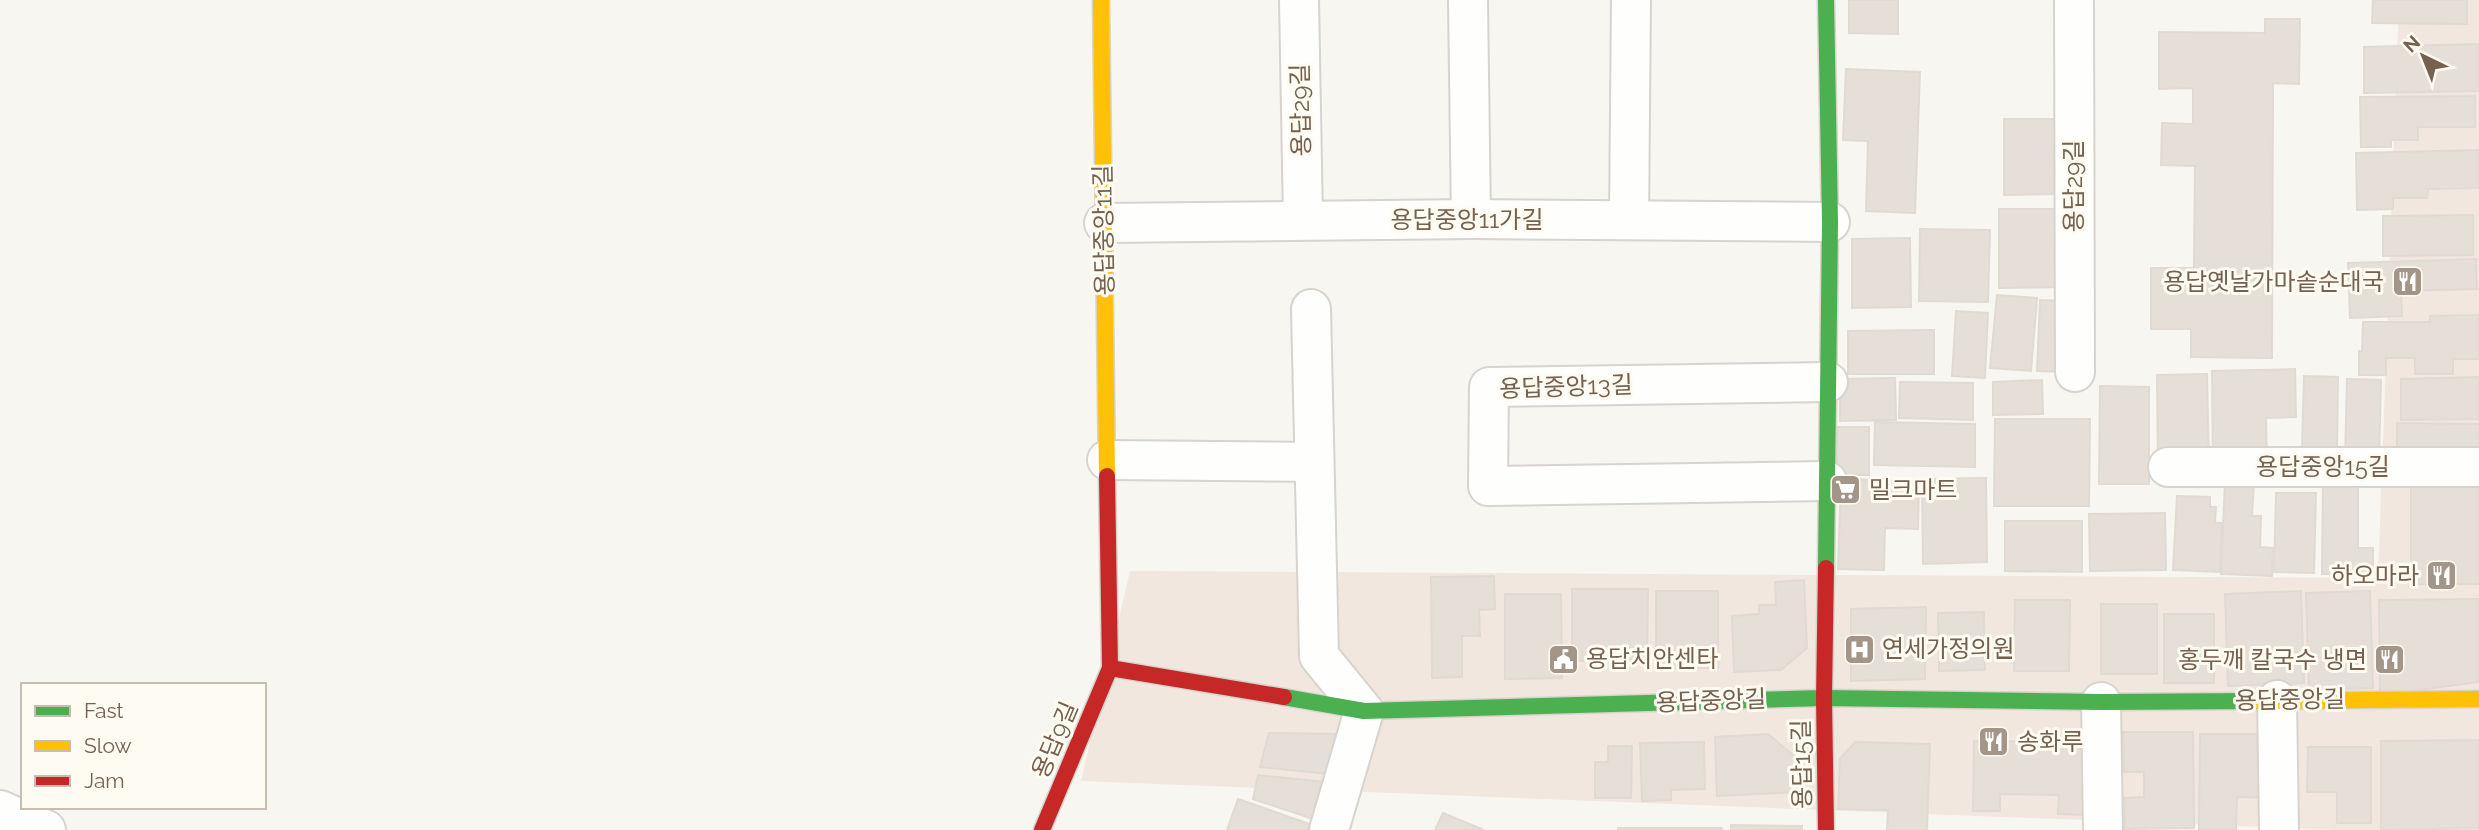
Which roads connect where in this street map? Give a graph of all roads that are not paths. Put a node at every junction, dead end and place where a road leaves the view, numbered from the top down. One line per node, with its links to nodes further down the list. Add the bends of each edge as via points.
1 (1101, 0): 11 (street, 용답중앙11길)
2 (1299, 0): 8 (street, 용답29길)
3 (1468, 0): 7 (street)
4 (1631, 0): 9 (street)
5 (1826, 0): 10 (street)
6 (2074, 0): 13 (street, 용답29길)
7 (1471, 219): 8 (street, 용답중앙11가길); 9 (street, 용답중앙11가길)
8 (1303, 220): 11 (street, 용답중앙11가길)
9 (1629, 220): 10 (street, 용답중앙11가길)
10 (1830, 222): 14 (street)
11 (1104, 223): 15 (street, 용답중앙11길)
12 (1311, 309): 16 (street)
13 (2075, 372)
14 (1828, 382): 19 (street); 19 (street, 용답중앙13길, via 1489,387 1488,399 1488,486)
15 (1107, 460): 16 (street); 20 (street, 용답중앙11길)
16 (1314, 462): 25 (street, via 1319,656)
17 (2168, 467): 18 (street, 용답중앙15길)
18 (2479, 467)
19 (1827, 481): 21 (street)
20 (1110, 668): 25 (street, 용답중앙길); 28 (street, 용답9길)
21 (1825, 698): 24 (street, 용답중앙길); 25 (street, 용답중앙길); 30 (street, 용답15길)
22 (2479, 699): 23 (street, 용답중앙길)
23 (2277, 700): 24 (street, 용답중앙길); 32 (street)
24 (2101, 702): 31 (street)
25 (1364, 710): 29 (street)
26 (0, 810): 27 (street)
27 (46, 830)
28 (1042, 830)
29 (1329, 830)
30 (1826, 830)
31 (2103, 830)
32 (2279, 830)

